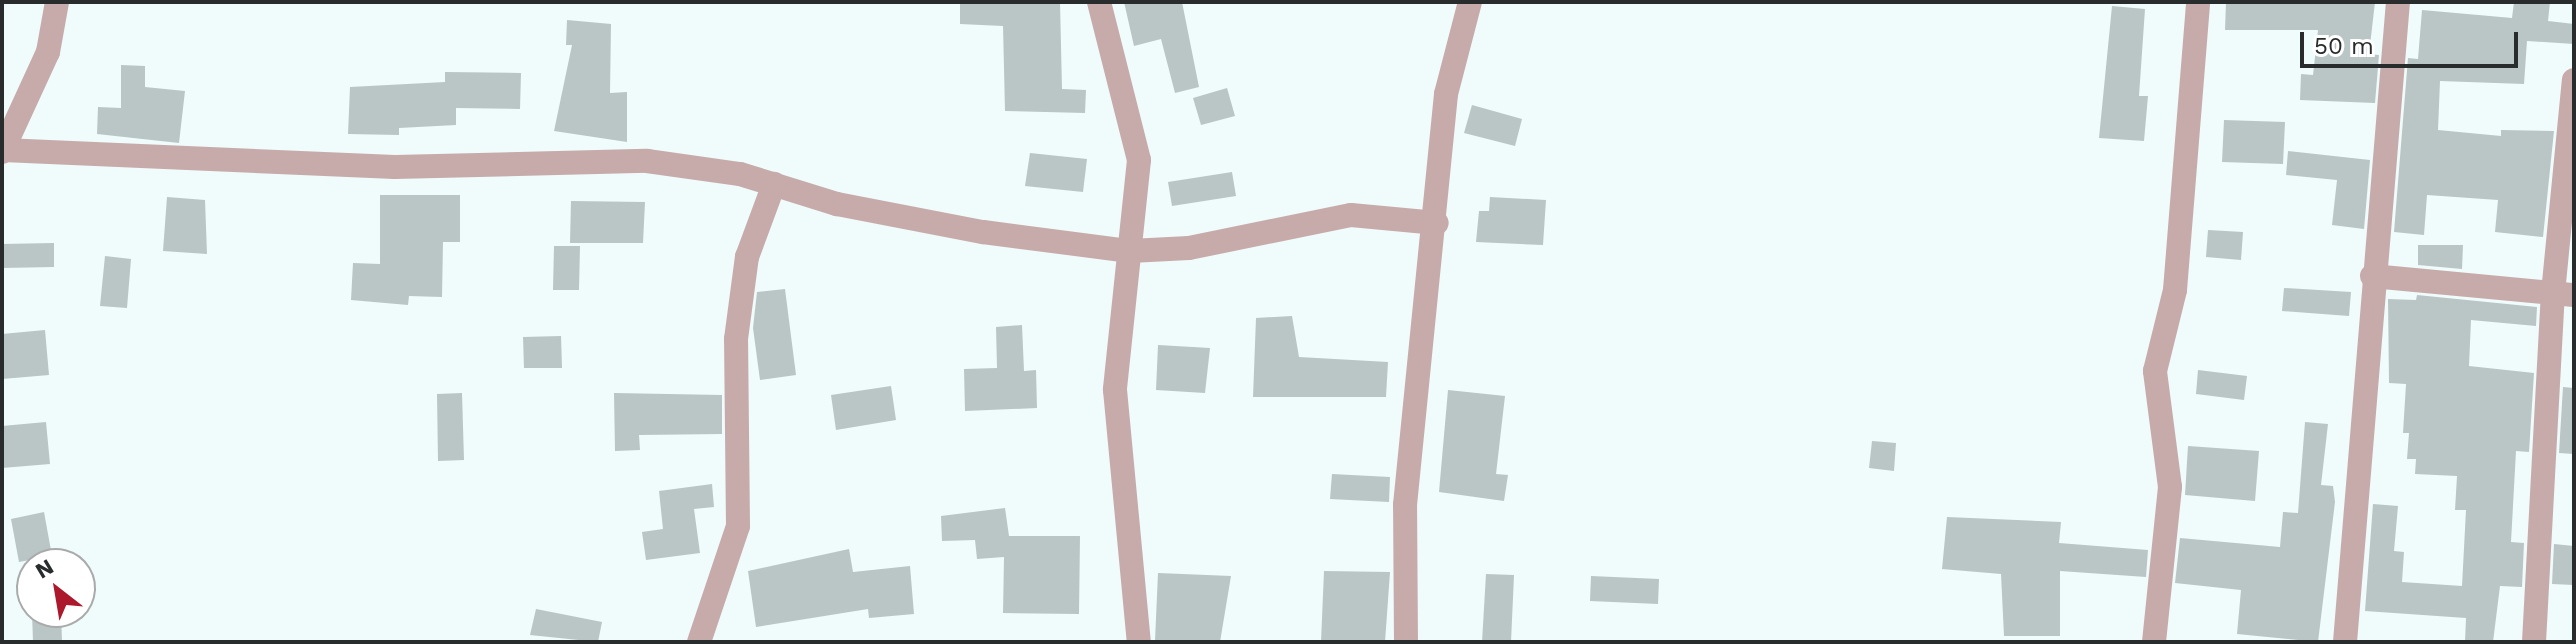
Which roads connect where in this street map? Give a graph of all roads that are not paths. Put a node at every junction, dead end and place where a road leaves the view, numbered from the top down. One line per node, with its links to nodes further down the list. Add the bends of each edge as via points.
1 (57, 2): 8 (street, via 48,52)
2 (1099, 2): 11 (street, via 1139,160)
3 (1470, 2): 10 (street, via 1446,94)
4 (2198, 2): 17 (street, via 2175,290 2155,371 2170,487)
5 (2398, 2): 12 (street)
6 (2574, 80): 7 (street)
7 (2570, 144): 13 (street)
8 (2, 151): 9 (street, via 395,167 647,161)
9 (774, 184): 11 (street, via 837,204 983,232); 14 (street, via 747,257 736,339 738,526)
10 (1437, 223): 11 (street, via 1351,215 1189,248); 16 (street, via 1405,505)
11 (1130, 251): 15 (street, via 1115,390)
12 (2372, 276): 13 (street); 18 (street)
13 (2564, 294): 19 (street)
14 (699, 642)
15 (1139, 642)
16 (1406, 642)
17 (2154, 642)
18 (2345, 642)
19 (2534, 642)

